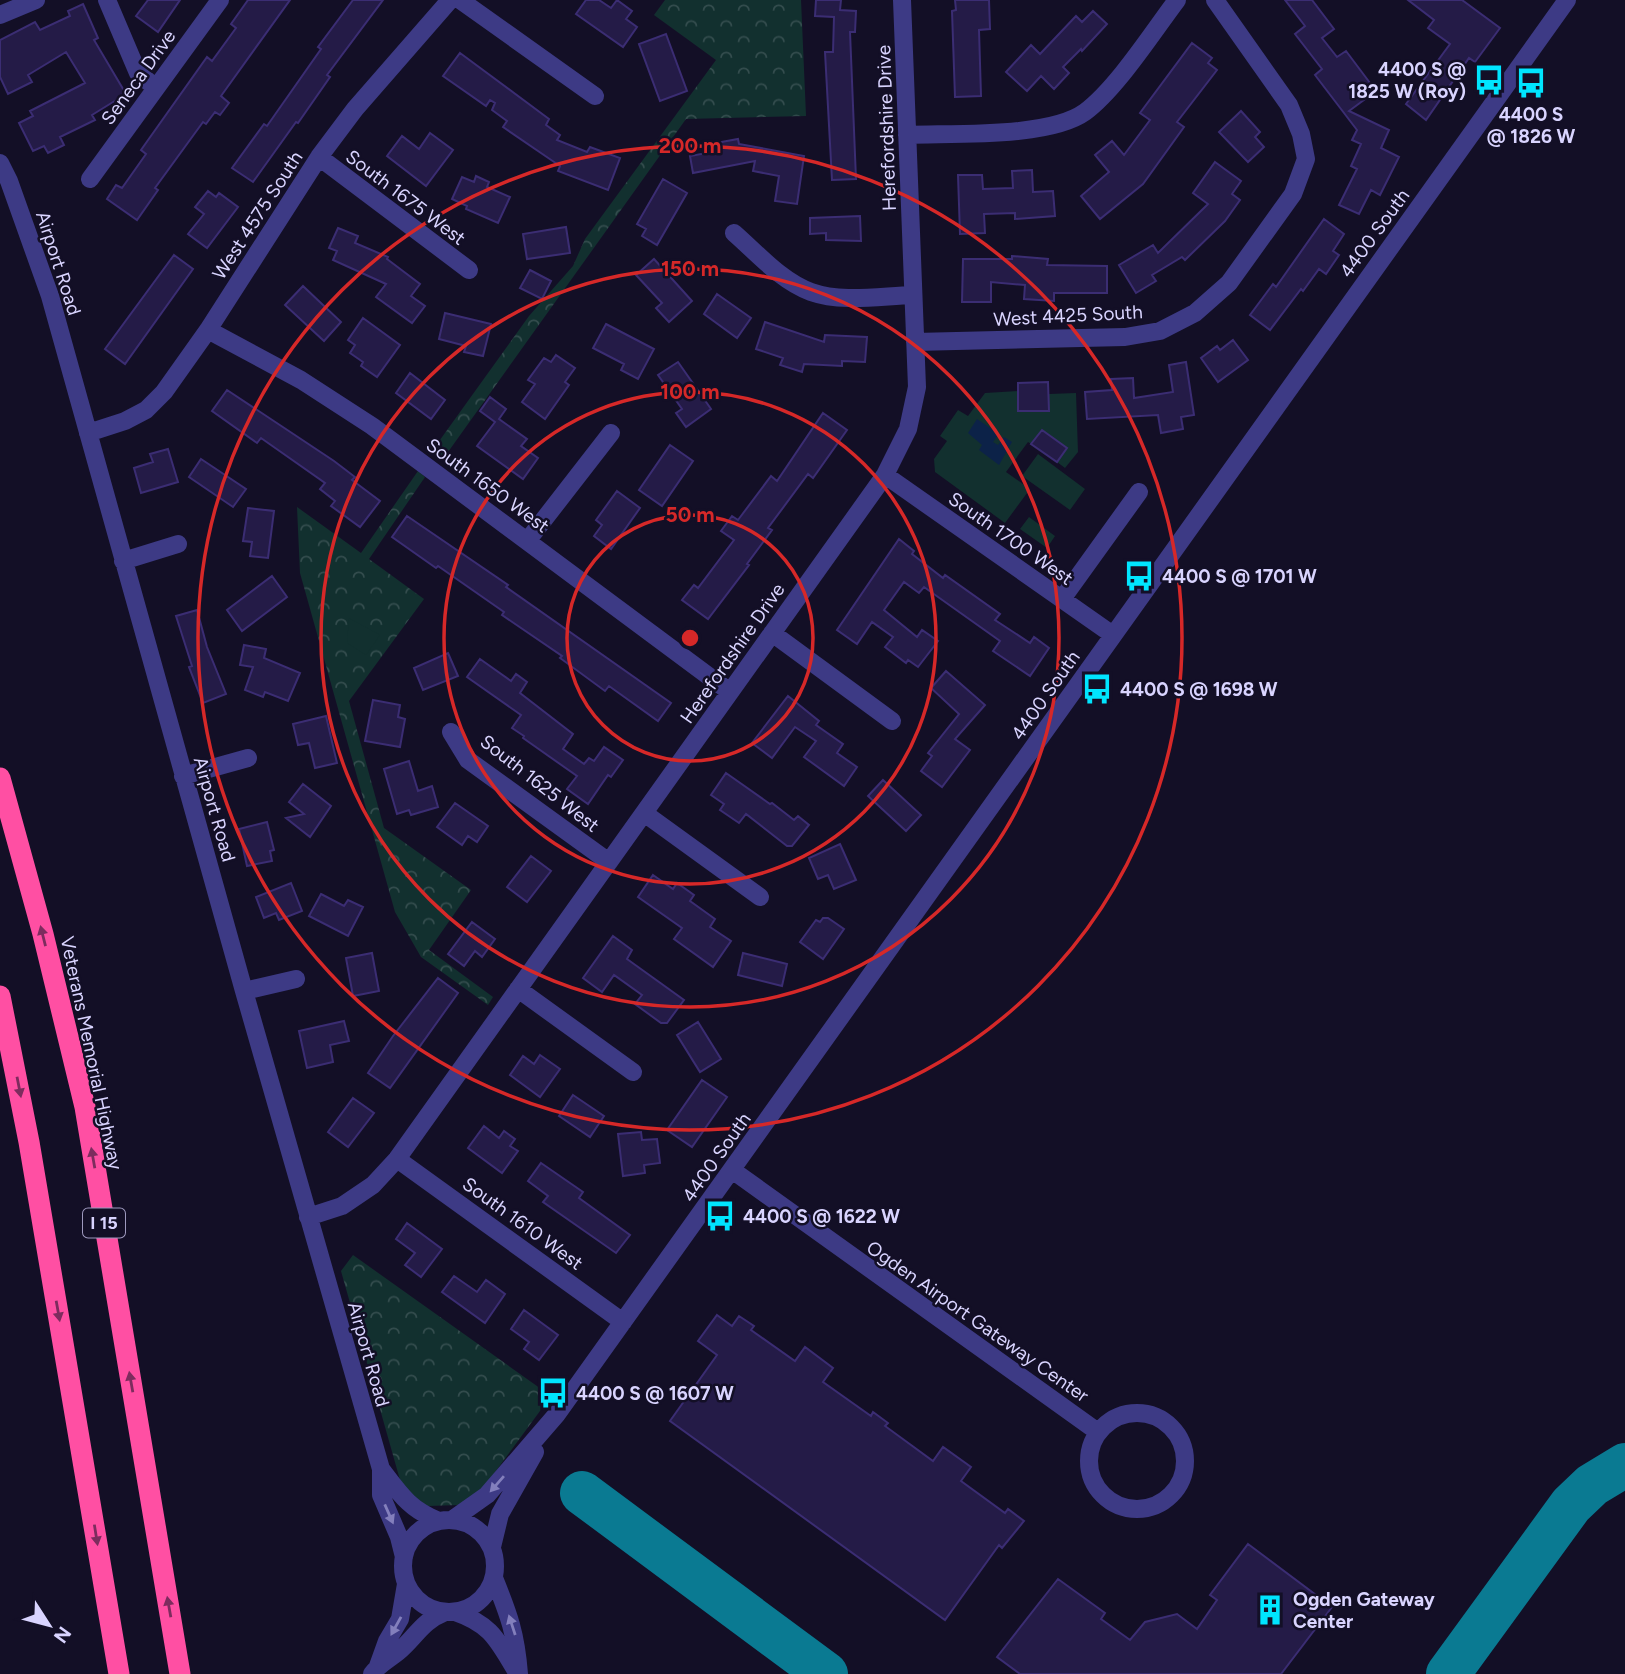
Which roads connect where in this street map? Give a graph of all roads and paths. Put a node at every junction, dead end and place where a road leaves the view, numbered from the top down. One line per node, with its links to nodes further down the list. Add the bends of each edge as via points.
1 (36, 0): 10 (street)
2 (107, 0): 11 (street, via 138,73)
3 (220, 0): 11 (street, Seneca Drive)
4 (450, 0): 14 (street, West 4575 South)
5 (460, 0): 12 (street)
6 (902, 0): 13 (street, Herefordshire Drive)
7 (1177, 0): 13 (street, via 1103,96 1064,123 1041,130)
8 (1215, 0): 21 (street, West 4425 South, via 1289,105 1306,159 1293,194 1229,283 1195,313 1160,331 1125,337)
9 (1567, 0): 31 (street, 4400 South)
10 (0, 15)
11 (156, 88): 16 (street, Seneca Drive)
12 (595, 96)
13 (907, 135): 19 (street, Herefordshire Drive)
14 (318, 158): 18 (street, South 1675 West); 20 (street, West 4575 South)
15 (0, 163): 22 (street, Airport Road, via 50,296)
16 (90, 179)
17 (734, 233): 19 (street, via 786,278 811,292 839,298)
18 (469, 270)
19 (913, 295): 21 (street, Herefordshire Drive)
20 (208, 330): 22 (street, West 4575 South, via 146,410); 26 (street, South 1650 West, via 301,380 372,426)
21 (915, 342): 24 (street, Herefordshire Drive, via 917,387 908,429)
22 (88, 433): 28 (street, Airport Road)
23 (611, 433): 26 (street)
24 (885, 475): 29 (street, South 1700 West); 30 (street, Herefordshire Drive)
25 (1139, 492): 29 (street)
26 (528, 540): 32 (street, South 1650 West)
27 (178, 544): 28 (street)
28 (123, 561): 36 (street, Airport Road)
29 (1062, 599): 31 (street, South 1700 West)
30 (772, 633): 32 (street, Herefordshire Drive); 33 (street)
31 (1113, 635): 47 (street, 4400 South)
32 (730, 692): 38 (street, Herefordshire Drive)
33 (892, 721)
34 (451, 732): 39 (street, South 1625 West, via 468,760)
35 (248, 758): 36 (street)
36 (183, 776): 43 (street, Airport Road)
37 (0, 778): 61 (highway, Veterans Memorial Highway / I 15, one-way to 37, via 85,1107)
38 (644, 813): 39 (street, Herefordshire Drive); 40 (street)
39 (609, 862): 42 (street, Herefordshire Drive)
40 (760, 897)
41 (296, 979): 43 (street)
42 (518, 989): 45 (street); 46 (street, Herefordshire Drive)
43 (244, 991): 48 (street, Airport Road)
44 (0, 996): 60 (highway, one-way to 60)
45 (633, 1072)
46 (397, 1159): 48 (street, Herefordshire Drive, via 373,1185 342,1206); 49 (street, South 1610 West)
47 (732, 1170): 49 (street, 4400 South); 51 (street, Ogden Airport Gateway Center)
48 (308, 1217): 52 (street, Airport Road)
49 (623, 1322): 50 (street, 4400 South)
50 (557, 1414): 53 (street, 4400 South, one-way to 53, via 488,1495); 54 (street, 4400 South, via 500,1514)
51 (1098, 1432): 51 (street, via 1089,1455 1090,1472 1101,1492 1114,1503 1147,1508 1165,1500 1180,1483 1185,1466 1180,1438 1157,1416 1126,1414)
52 (380, 1469): 53 (street, Airport Road, via 410,1506); 55 (street, Airport Road, one-way to 55, via 381,1495)
53 (446, 1520): 54 (street, via 476,1528); 55 (street, via 426,1526 414,1536)
54 (492, 1547): 56 (street)
55 (404, 1557): 57 (street)
56 (494, 1578): 58 (street, via 477,1603); 62 (street, one-way to 56, via 517,1642)
57 (406, 1584): 58 (street, via 424,1605); 59 (street, one-way to 59, via 400,1619)
58 (450, 1612): 59 (street, via 421,1626 400,1651); 62 (street, via 490,1631)
59 (375, 1670)
60 (119, 1674)
61 (180, 1674)
62 (519, 1674)

